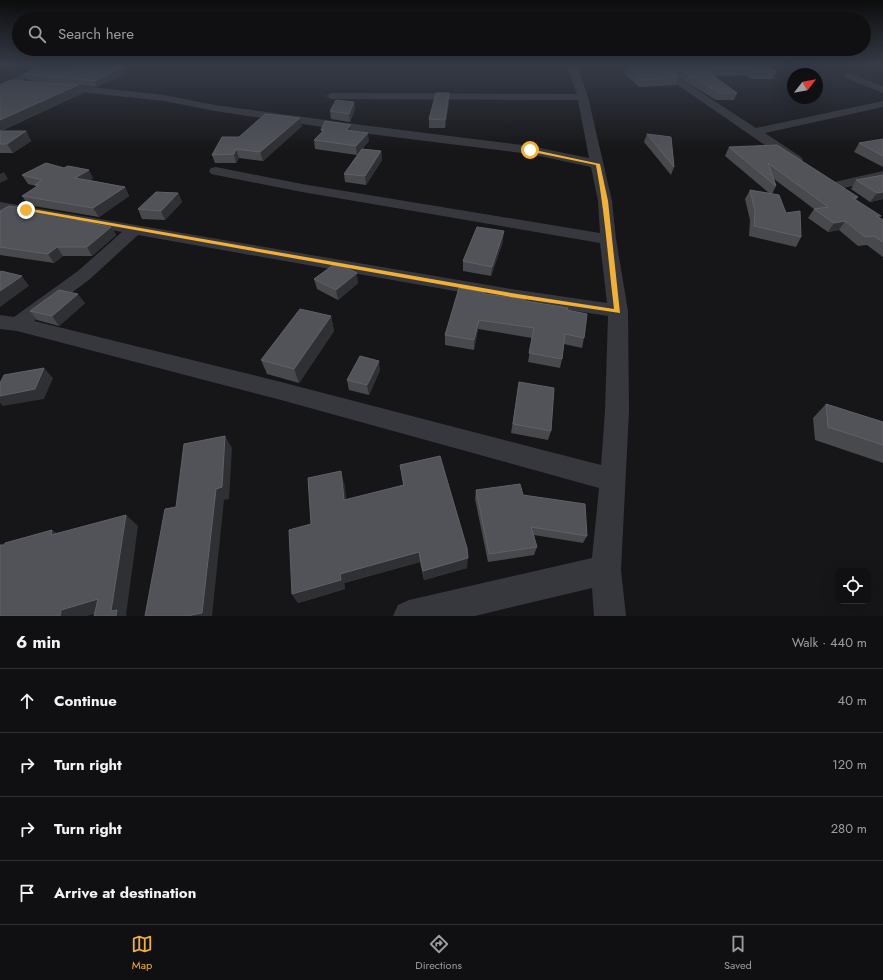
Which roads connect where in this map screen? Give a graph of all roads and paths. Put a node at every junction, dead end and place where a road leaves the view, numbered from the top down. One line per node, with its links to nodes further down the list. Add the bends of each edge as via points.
1 (122, 94): 8 (street, via 362,129 530,150)
2 (582, 94): 5 (street)
3 (698, 94): 7 (street)
4 (330, 96): 5 (street)
5 (583, 97): 8 (street)
6 (883, 104): 7 (street)
7 (754, 132): 9 (street)
8 (598, 164): 17 (street, via 605,201)
9 (804, 166)
10 (216, 171): 17 (street, via 302,188)
11 (883, 175): 13 (street)
12 (823, 178): 13 (street)
13 (835, 186): 14 (street)
14 (847, 195)
15 (0, 206): 16 (street)
16 (134, 230): 18 (street); 19 (street, via 84,275)
17 (608, 239): 18 (street)
18 (618, 311): 20 (street, via 617,411)
19 (8, 323): 20 (street, via 281,391)
20 (612, 480): 21 (street)
21 (606, 570): 22 (street); 23 (street)
22 (409, 616)
23 (610, 616)

